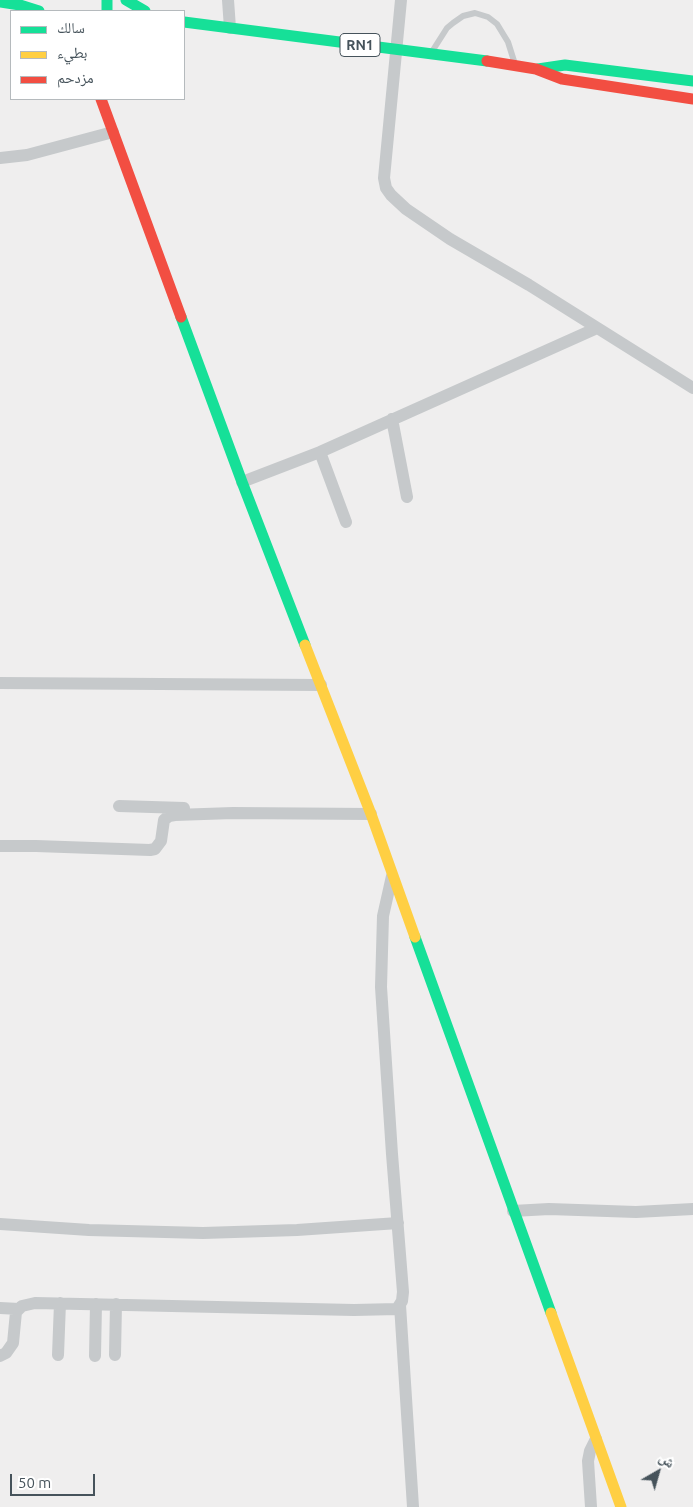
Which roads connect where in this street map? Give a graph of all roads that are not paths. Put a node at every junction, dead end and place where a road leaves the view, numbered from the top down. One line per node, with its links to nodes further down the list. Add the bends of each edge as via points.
1 (126, 0): 6 (street)
2 (228, 0): 8 (street)
3 (401, 0): 9 (street)
4 (0, 2): 5 (street)
5 (46, 10)
6 (143, 10)
7 (185, 22): 8 (street, RN1)
8 (230, 28): 9 (street, RN1)
9 (395, 49): 10 (street, RN1); 18 (street, via 384,178 391,195 450,239)
10 (430, 54): 11 (street, RN1); 11 (lane, via 447,28 463,16 475,14 488,17 497,24 508,42)
11 (515, 65): 12 (street, RN1)
12 (536, 69): 13 (street, RN1, via 565,65); 14 (street, RN1, via 570,80)
13 (693, 81)
14 (693, 99)
15 (101, 100): 16 (street)
16 (113, 132): 17 (street, via 27,155); 22 (street)
17 (0, 158)
18 (597, 328): 19 (street); 20 (street)
19 (693, 388)
20 (392, 420): 21 (street); 23 (street)
21 (320, 452): 22 (street); 24 (street)
22 (242, 482): 26 (street)
23 (407, 496)
24 (346, 522)
25 (0, 683): 26 (street)
26 (321, 685): 28 (street)
27 (119, 806): 28 (street)
28 (369, 811): 29 (street, via 169,816 164,820 161,841 150,850); 30 (street)
29 (0, 846)
30 (392, 876): 32 (street); 33 (street, via 383,916 381,987)
31 (693, 1209): 32 (street)
32 (513, 1211): 45 (street)
33 (398, 1223): 34 (street, via 203,1233); 38 (street, via 404,1292)
34 (0, 1224)
35 (60, 1303): 36 (street); 40 (street, via 25,1304); 41 (street)
36 (96, 1304): 37 (street); 44 (street)
37 (116, 1304): 38 (street, via 371,1311 392,1310); 42 (street)
38 (400, 1305): 46 (street)
39 (0, 1308): 40 (street)
40 (19, 1309): 43 (street, via 12,1342 6,1353)
41 (58, 1355)
42 (115, 1355)
43 (0, 1356)
44 (95, 1356)
45 (596, 1439): 47 (street, via 588,1461); 48 (street)
46 (413, 1507)
47 (591, 1507)
48 (621, 1507)

